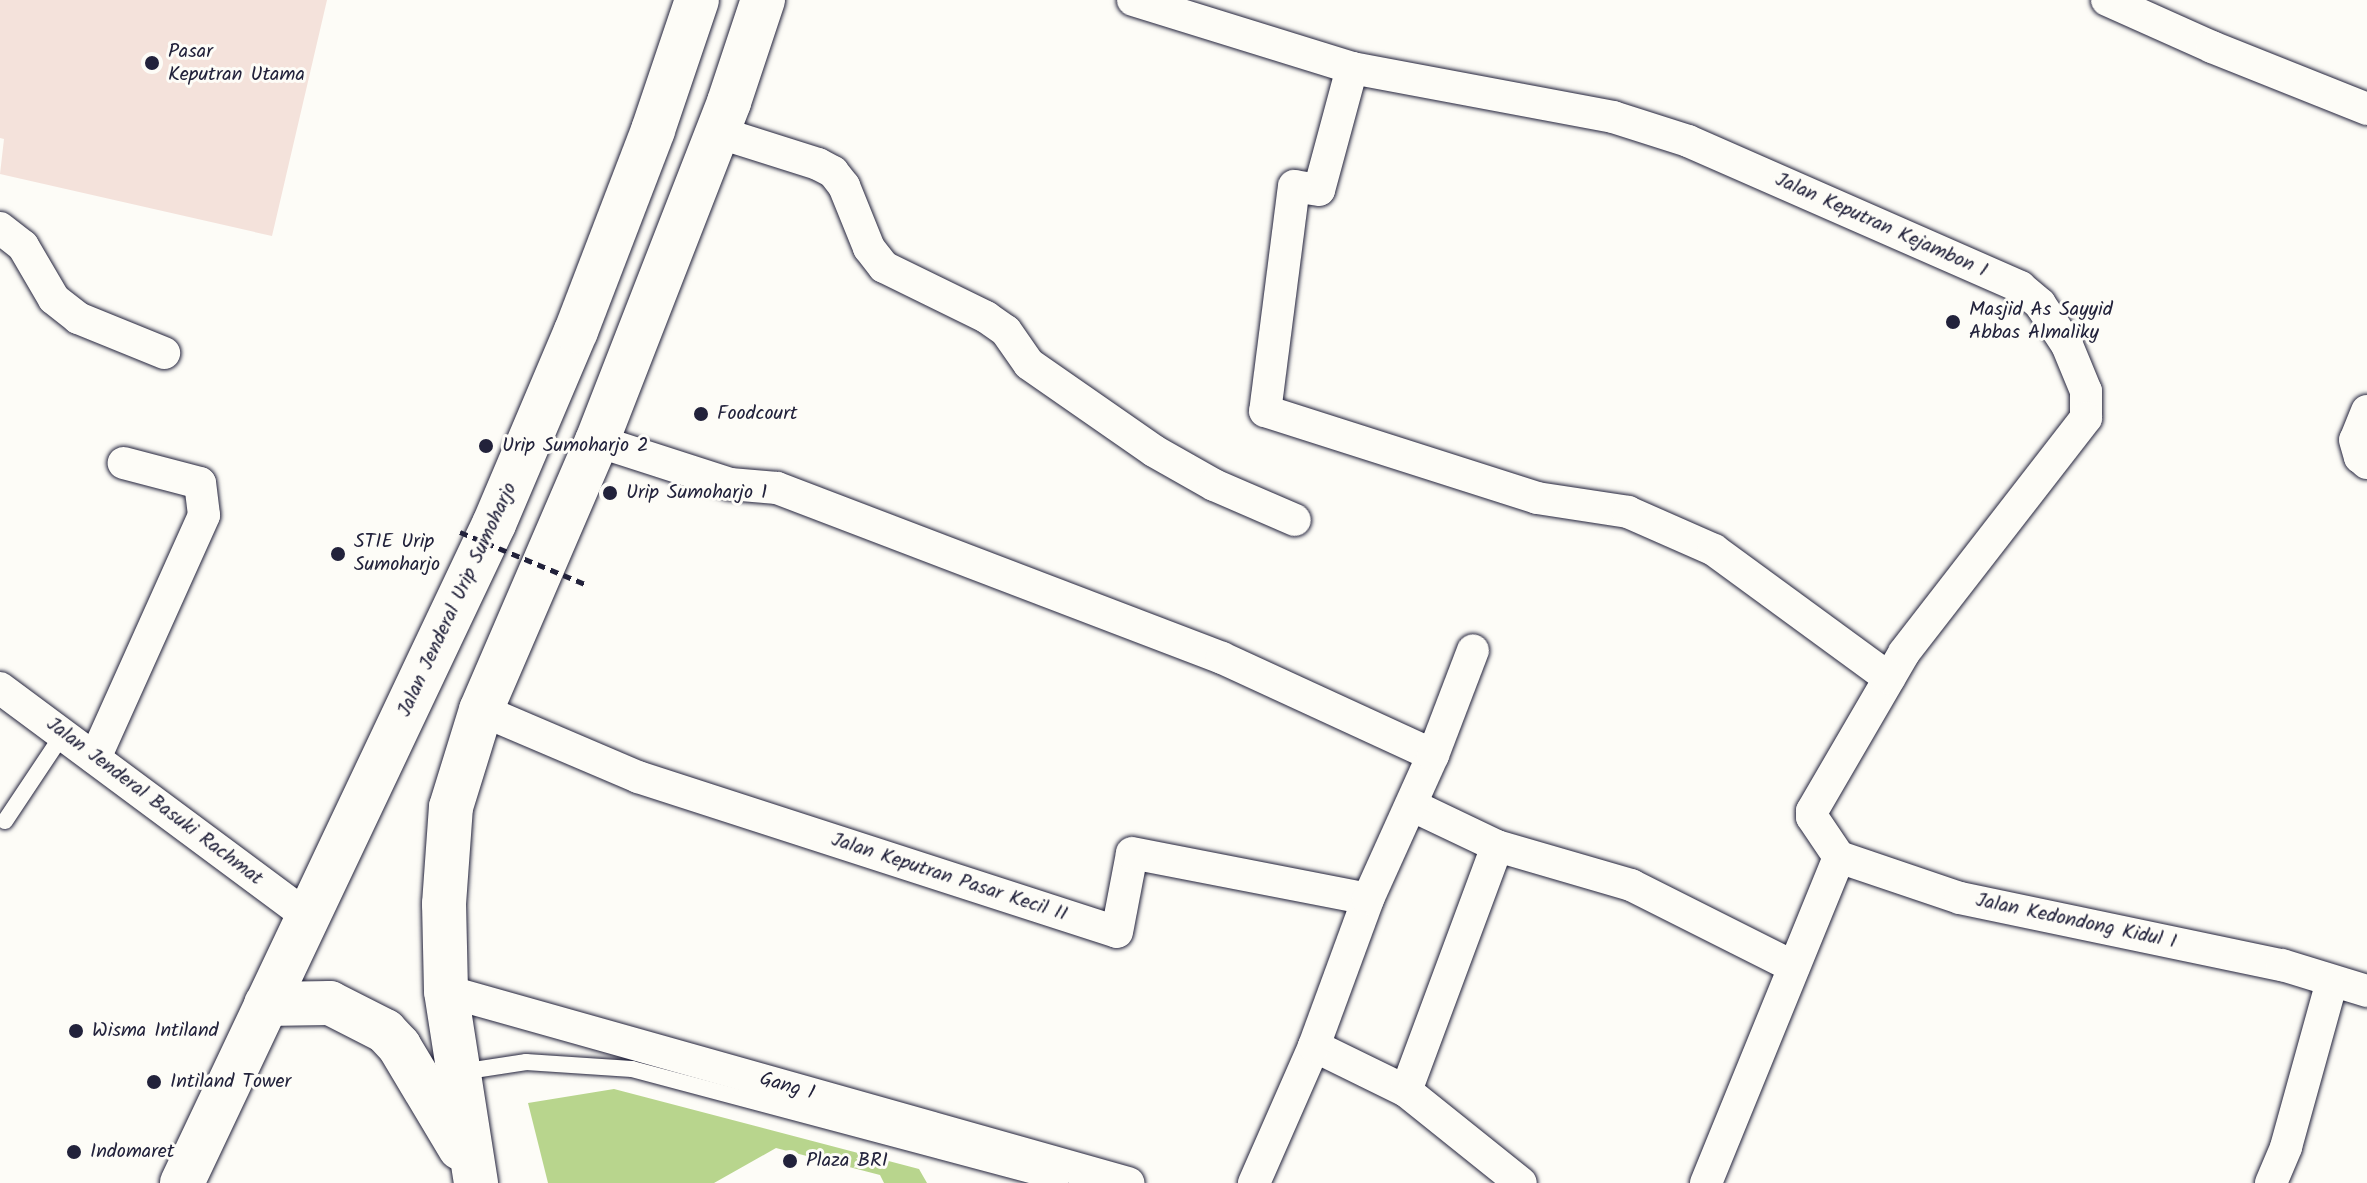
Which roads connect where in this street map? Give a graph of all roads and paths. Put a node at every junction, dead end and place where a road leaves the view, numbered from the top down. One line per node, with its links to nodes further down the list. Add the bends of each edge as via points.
1 (697, 0): 29 (main road, Jalan Jenderal Urip Sumoharjo, via 653,130 512,483)
2 (763, 0): 7 (main road)
3 (1133, 0): 5 (street, Jalan Keputran Kejambon 1)
4 (2107, 0): 6 (street)
5 (1352, 68): 18 (street, via 1319,190 1294,186 1265,411 1537,498 1628,512 1714,550); 18 (street, Jalan Keputran Kejambon 1, via 1613,117 1688,141 2020,287 2040,304 2067,345 2086,391 2086,418)
6 (2367, 109)
7 (717, 132): 11 (main road); 14 (street, via 833,172 869,248 884,267 986,317 1006,331 1029,364 1154,451 1214,485)
8 (0, 228): 9 (street, via 23,246 54,299 78,318)
9 (164, 353)
10 (2367, 411): 13 (street, via 2355,440)
11 (597, 441): 20 (main road); 22 (street, via 730,484 777,488 1222,658)
12 (124, 463): 23 (street, via 200,483 204,515)
13 (2367, 463)
14 (1295, 520)
15 (460, 532): 16 (path, bridge)
16 (585, 584)
17 (1473, 650): 22 (street)
18 (1889, 678): 27 (street, Jalan Keputran Kejambon 1, via 1819,798)
19 (0, 688): 21 (street, Jalan Jenderal Basuki Rachmat)
20 (481, 710): 28 (street, Jalan Keputran Pasar Kecil II, via 638,777 1117,932 1132,853); 32 (main road, via 447,837)
21 (63, 734): 23 (street, Jalan Jenderal Basuki Rachmat); 25 (lane)
22 (1433, 755): 24 (street)
23 (95, 758): 29 (street, Jalan Jenderal Basuki Rachmat)
24 (1411, 805): 26 (street); 28 (street)
25 (5, 821)
26 (1497, 846): 30 (street, via 1631,885); 37 (street)
27 (1839, 857): 30 (street); 31 (street, Jalan Kedondong Kidul I, via 1960,898 2282,965)
28 (1368, 899): 35 (street)
29 (307, 916): 34 (main road, Jalan Jenderal Urip Sumoharjo)
30 (1794, 967): 44 (street)
31 (2332, 981): 33 (street, Jalan Kedondong Kidul I); 45 (street)
32 (446, 991): 36 (main road); 41 (street, Gang 1)
33 (2367, 991)
34 (266, 1004): 38 (main road, via 330,1003 385,1031 404,1054); 39 (main road, Jalan Jenderal Urip Sumoharjo)
35 (1314, 1046): 37 (street); 42 (street)
36 (458, 1072): 38 (main road); 40 (lane, via 526,1062 632,1069)
37 (1406, 1091): 43 (street)
38 (475, 1178)
39 (182, 1183)
40 (1060, 1183)
41 (1128, 1183)
42 (1254, 1183)
43 (1521, 1183)
44 (1706, 1183)
45 (2271, 1183)

